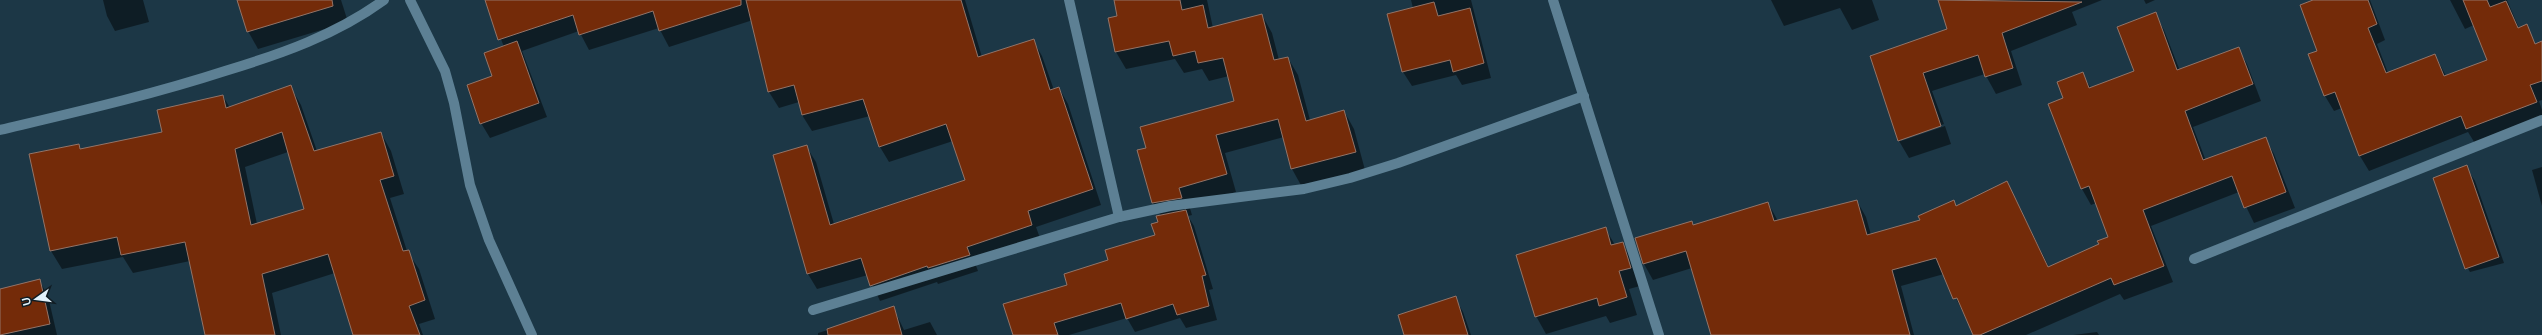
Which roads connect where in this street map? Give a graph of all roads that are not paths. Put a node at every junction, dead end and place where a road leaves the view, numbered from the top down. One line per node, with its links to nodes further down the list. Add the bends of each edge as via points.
1 (384, 0): 7 (street, via 361,17 322,38 256,62 153,94)
2 (410, 0): 12 (street, via 445,71 470,186 489,240)
3 (1069, 0): 8 (street)
4 (1553, 0): 5 (street)
5 (1584, 96): 8 (street, via 1350,178 1304,189 1170,206); 11 (street)
6 (2542, 120): 9 (street)
7 (0, 130)
8 (1119, 217): 10 (street)
9 (2194, 259)
10 (813, 310)
11 (1656, 334)
12 (532, 335)

